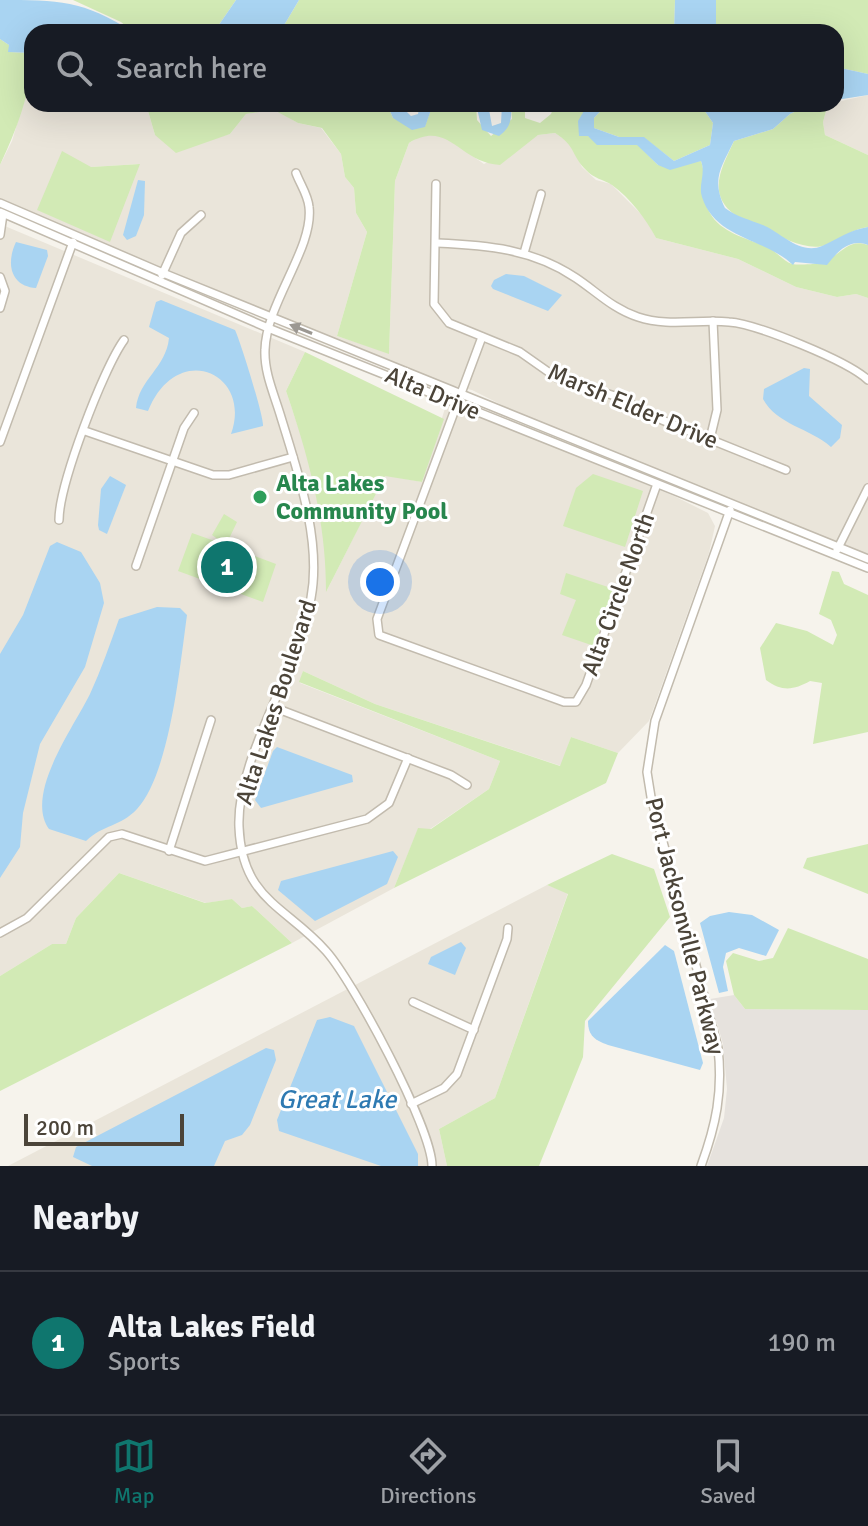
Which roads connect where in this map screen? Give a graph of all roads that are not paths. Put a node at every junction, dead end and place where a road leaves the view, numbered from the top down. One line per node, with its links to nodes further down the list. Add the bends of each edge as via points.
1 (296, 173): 15 (street, Alta Lakes Boulevard, via 309,220)
2 (436, 184): 9 (street)
3 (541, 194): 11 (street)
4 (0, 203): 8 (street, Alta Drive)
5 (2, 213): 7 (street); 10 (street, Alta Drive)
6 (201, 215): 13 (street, via 181,233)
7 (0, 235)
8 (75, 236): 10 (street); 13 (street, Alta Drive)
9 (437, 243): 11 (street, via 484,244); 18 (street, Marsh Elder Drive, via 437,312)
10 (71, 245): 13 (street, Alta Drive); 26 (street)
11 (524, 253): 16 (street, via 563,270 636,316 668,323)
12 (0, 277): 14 (street, via 5,291)
13 (161, 277): 15 (street, Alta Drive); 17 (street, Alta Drive)
14 (0, 308)
15 (271, 317): 17 (street, Alta Lakes Boulevard); 21 (street, Alta Drive, one-way to 15)
16 (713, 321): 20 (street, via 758,329 848,366); 25 (street, via 717,410)
17 (268, 328): 22 (street, Alta Drive); 27 (street, Alta Lakes Boulevard, via 266,366)
18 (482, 337): 21 (street); 25 (street, Marsh Elder Drive, via 520,352 557,378 615,396)
19 (124, 340): 24 (street)
20 (868, 380)
21 (460, 393): 22 (street); 32 (street, Alta Drive)
22 (456, 403): 30 (street, Alta Drive); 30 (street, Alta Circle North, via 377,619 382,637 576,702)
23 (194, 413): 28 (street)
24 (85, 431): 28 (street); 33 (street)
25 (710, 439): 29 (street, Marsh Elder Drive)
26 (0, 442)
27 (293, 457): 28 (street, via 229,475); 39 (street, Alta Lakes Boulevard, via 310,534 313,583)
28 (172, 463): 37 (street)
29 (786, 470)
30 (657, 484): 32 (street, Alta Drive)
31 (868, 488): 34 (street)
32 (730, 509): 34 (street, Alta Drive); 35 (street, Alta Drive); 51 (street, Port Jacksonville Parkway, via 655,721 647,772 718,1048 719,1108)
33 (59, 520)
34 (838, 547): 35 (street); 36 (street, Alta Drive)
35 (835, 556): 38 (street, Alta Drive)
36 (868, 559)
37 (136, 566)
38 (868, 568)
39 (273, 707): 41 (street); 44 (street, Alta Lakes Boulevard, via 241,796)
40 (211, 720): 43 (street)
41 (408, 758): 42 (street); 44 (street, via 394,795 376,815)
42 (467, 785)
43 (169, 851): 44 (street, via 205,861); 46 (street, via 122,834 104,840 27,918)
44 (242, 852): 49 (street, Alta Lakes Boulevard, via 269,903 335,962)
45 (508, 928): 48 (street)
46 (0, 933)
47 (413, 1002): 48 (street)
48 (474, 1030): 49 (street, via 453,1080)
49 (411, 1104): 50 (street, Alta Lakes Boulevard)
50 (432, 1166)
51 (701, 1166)

